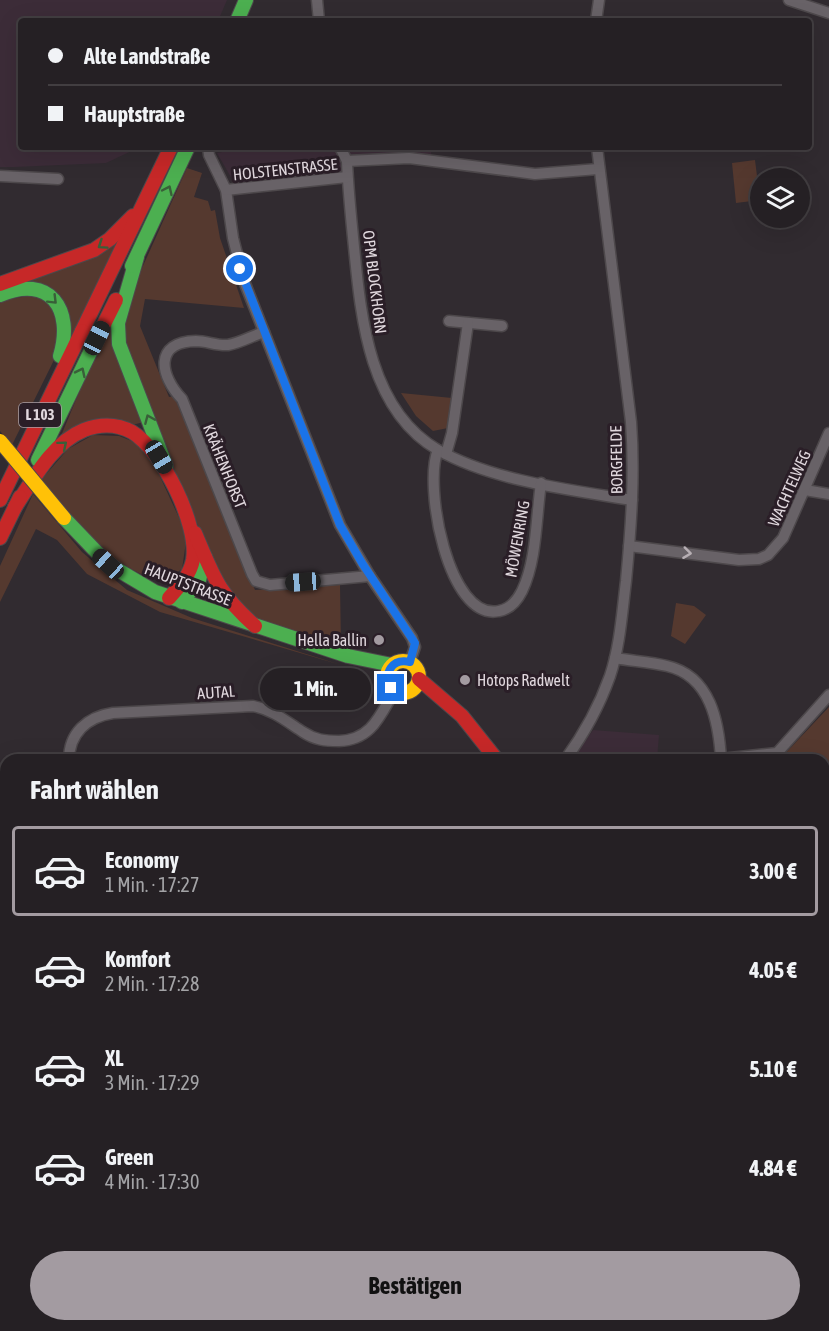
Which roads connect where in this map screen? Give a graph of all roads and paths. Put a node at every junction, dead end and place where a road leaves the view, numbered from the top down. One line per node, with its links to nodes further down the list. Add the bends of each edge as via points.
1 (246, 0): 6 (main road)
2 (317, 0): 7 (street)
3 (599, 0): 8 (street)
4 (789, 0): 5 (street)
5 (829, 13)
6 (238, 18)
7 (320, 18)
8 (596, 18)
9 (170, 150): 20 (main road, L 103)
10 (187, 150): 21 (main road, L 103, one-way to 10)
11 (208, 150): 19 (street)
12 (341, 150): 14 (street)
13 (597, 150): 15 (street, BORGFELDE)
14 (348, 160): 15 (street, via 403,158 534,174); 17 (street, OPM BLOCKHORN)
15 (598, 169): 37 (street, BORGFELDE, via 630,416)
16 (0, 176): 18 (street)
17 (347, 177): 19 (street, HOLSTENSTRASSE); 31 (street, OPM BLOCKHORN, via 359,298 371,356 399,414)
18 (58, 179)
19 (226, 190): 27 (street, via 236,256)
20 (144, 204): 22 (main road, one-way to 22, via 111,239 93,251); 28 (main road, L 103)
21 (137, 257): 32 (main road, one-way to 21, via 118,344 120,312); 38 (main road, L 103, one-way to 21)
22 (0, 284)
23 (0, 295): 28 (main road, one-way to 28, via 18,288 39,290 63,310 67,340 54,369)
24 (448, 321): 25 (street)
25 (468, 323): 26 (street); 31 (street, MÖWENRING, via 452,433)
26 (502, 326)
27 (264, 332): 43 (street, via 340,525); 43 (street, KRÄHENHORST, via 230,345 187,342 170,349 163,364 173,390 182,399 252,574 256,581 270,585)
28 (52, 392): 36 (main road, L 103)
29 (828, 439): 34 (street, WACHTELWEG)
30 (0, 441): 44 (main road, HAUPTSTRASSE, bridge, via 108,564 138,584)
31 (442, 452): 33 (street, OPM BLOCKHORN); 33 (street, MÖWENRING, via 434,467 433,497 438,525 460,587 481,610 505,609 522,590)
32 (169, 474): 38 (main road, one-way to 32, via 59,447 95,427 112,426 142,438); 39 (main road)
33 (541, 483): 37 (street, OPM BLOCKHORN)
34 (806, 490): 35 (street); 41 (street, WACHTELWEG, one-way to 34, via 759,559 783,538)
35 (829, 494)
36 (0, 500)
37 (632, 501): 41 (street, BORGFELDE)
38 (15, 507): 40 (main road, L 103)
39 (190, 524): 42 (main road); 44 (main road, via 193,561)
40 (0, 538)
41 (629, 546): 46 (street, BORGFELDE)
42 (205, 556): 44 (main road, via 203,571); 45 (main road, via 223,596)
43 (370, 576): 47 (street, via 412,638 415,647)
44 (176, 600): 45 (main road, HAUPTSTRASSE)
45 (255, 626): 48 (main road, HAUPTSTRASSE)
46 (615, 658): 54 (street, BORGFELDE, via 598,706); 55 (street, via 668,666 697,685 714,711)
47 (410, 662): 48 (main road, HAUPTSTRASSE, via 399,661); 49 (main road, via 417,669)
48 (390, 670): 50 (main road, via 389,684)
49 (416, 684): 50 (main road, via 405,693); 53 (main road, via 439,692)
50 (395, 690): 52 (street, AUTAL, via 375,725 360,737 348,740 315,739 274,712 254,706 113,713 92,719 78,731)
51 (829, 695): 56 (street, via 777,753)
52 (70, 754)
53 (492, 754)
54 (569, 754)
55 (720, 754)
56 (769, 754)

